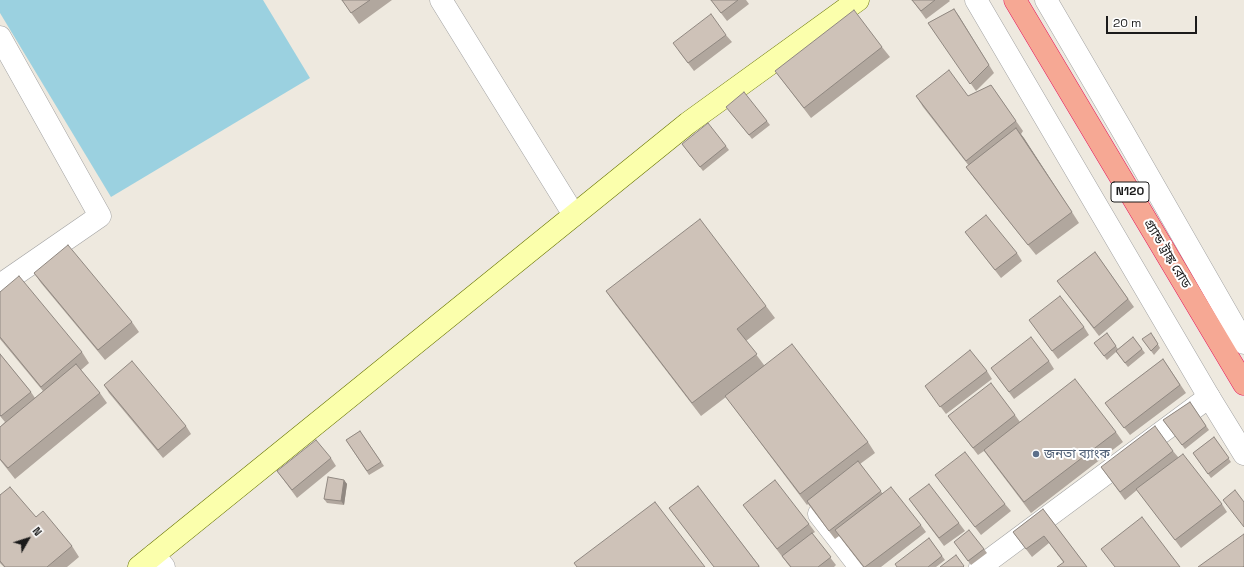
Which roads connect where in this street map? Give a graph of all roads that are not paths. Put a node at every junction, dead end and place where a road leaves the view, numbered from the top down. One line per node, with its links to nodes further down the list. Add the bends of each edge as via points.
1 (441, 0): 7 (street)
2 (858, 0): 7 (main road, via 688,123)
3 (976, 0): 11 (street)
4 (1015, 0): 10 (highway, গ্র্যান্ড ট্রাঙ্ক রোড / N120)
5 (1046, 0): 9 (street)
6 (0, 37): 8 (street, via 100,216)
7 (574, 215): 14 (main road)
8 (0, 285)
9 (1244, 342)
10 (1244, 384)
11 (1209, 397): 12 (street); 16 (street)
12 (1244, 454)
13 (808, 499): 15 (street)
14 (152, 563)
15 (860, 567)
16 (980, 567)

